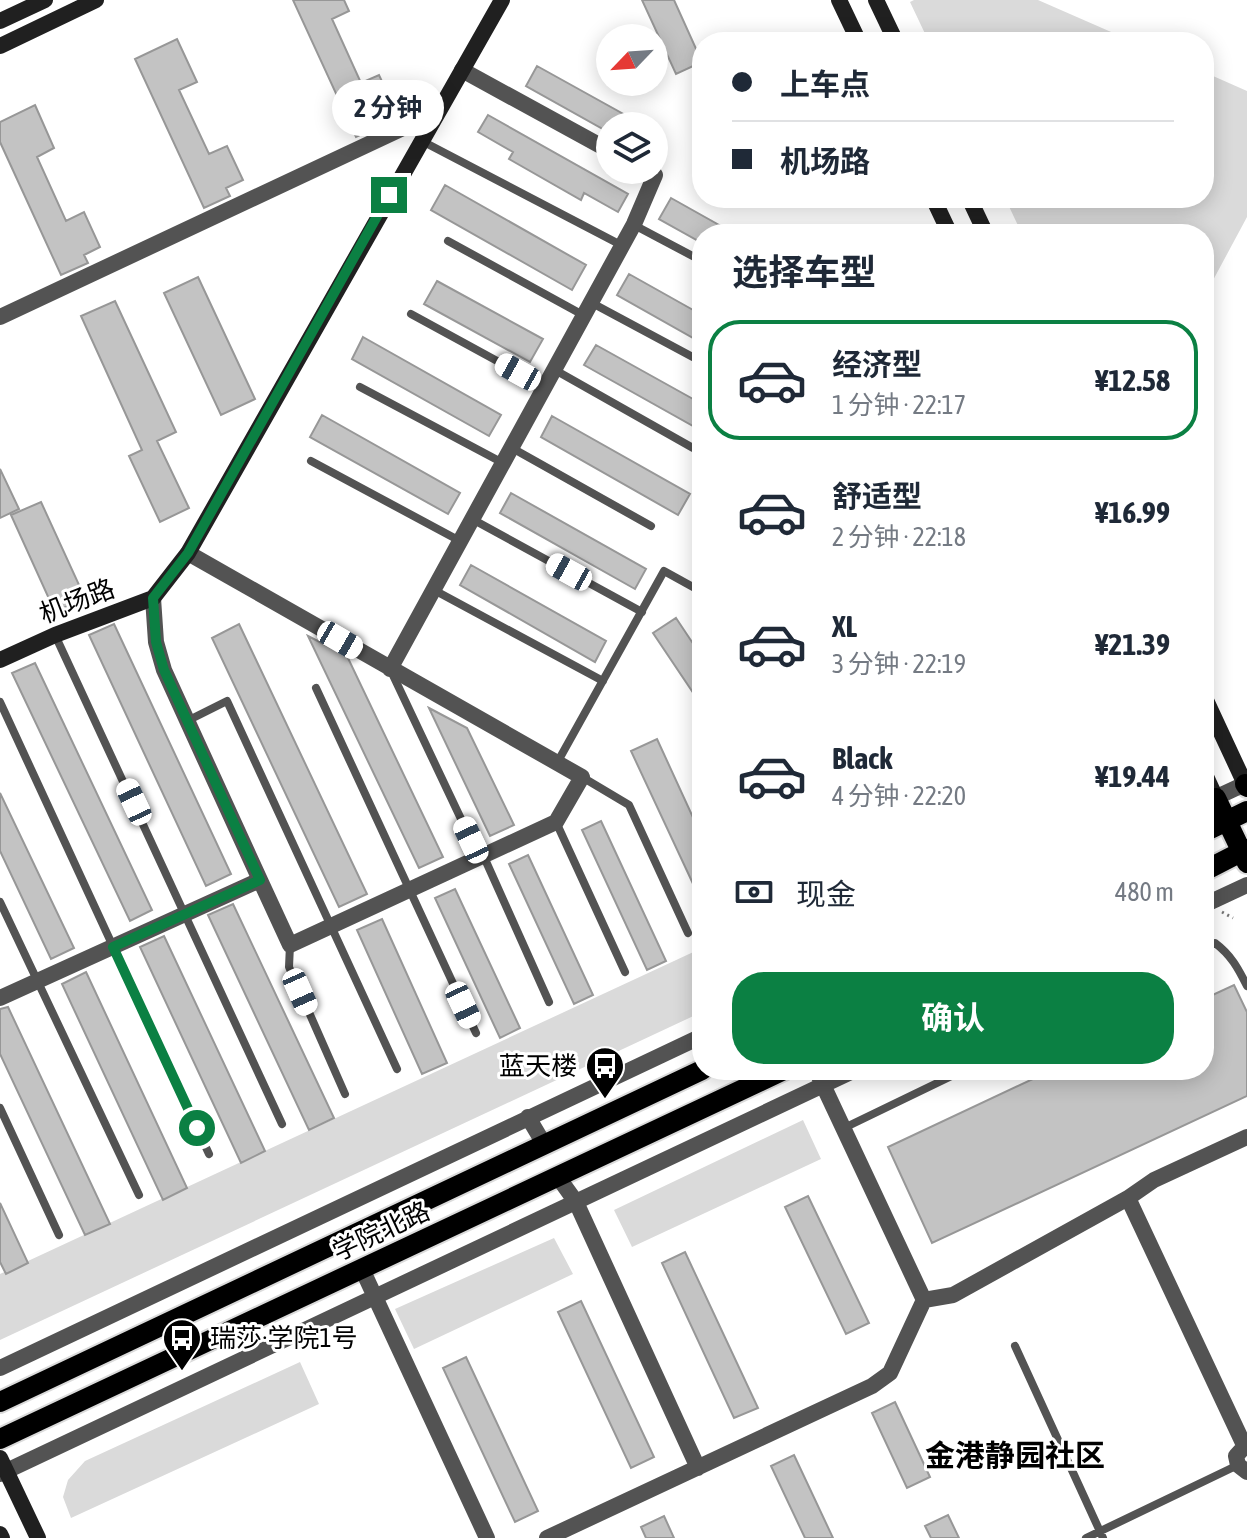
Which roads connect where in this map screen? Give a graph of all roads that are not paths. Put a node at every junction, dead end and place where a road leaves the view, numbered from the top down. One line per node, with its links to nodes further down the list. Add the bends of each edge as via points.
1 (45, 0): 6 (street)
2 (96, 0): 9 (street)
3 (502, 0): 10 (street, 机场路)
4 (839, 0): 7 (street)
5 (876, 0): 8 (street)
6 (0, 21)
7 (854, 32)
8 (891, 32)
9 (0, 46)
10 (462, 70): 11 (street, 机场路); 13 (street)
11 (437, 112): 12 (street, 机场路); 21 (street)
12 (420, 140): 17 (lane); 33 (street, 机场路)
13 (596, 143)
14 (651, 184): 15 (street)
15 (634, 224): 17 (street); 18 (lane)
16 (448, 241): 19 (lane)
17 (621, 245): 19 (street)
18 (692, 256)
19 (587, 309): 22 (lane); 23 (street)
20 (411, 314): 25 (lane)
21 (0, 317)
22 (692, 357)
23 (554, 370): 25 (street); 26 (lane)
24 (360, 387): 29 (lane)
25 (545, 387): 27 (street)
26 (692, 447)
27 (511, 448): 29 (street); 31 (lane)
28 (311, 461): 32 (lane)
29 (503, 463): 30 (street)
30 (472, 519): 32 (street); 37 (lane)
31 (651, 526)
32 (460, 541): 35 (street)
33 (188, 553): 36 (street, 机场路); 40 (street)
34 (692, 586): 37 (lane, via 664,571)
35 (434, 590): 40 (street); 41 (lane)
36 (153, 598): 38 (street, 机场路); 45 (street, via 156,642)
37 (642, 612): 41 (lane)
38 (55, 635): 39 (street, 机场路); 63 (lane)
39 (0, 660)
40 (390, 669): 46 (street); 56 (lane, via 471,840)
41 (603, 681): 46 (lane)
42 (316, 688): 60 (lane)
43 (0, 702): 67 (lane)
44 (1214, 717): 48 (street)
45 (187, 721): 58 (street); 64 (lane, via 227,701)
46 (557, 764): 47 (street)
47 (582, 777): 53 (street); 65 (lane, via 629,805)
48 (1246, 785): 49 (street)
49 (1214, 798)
50 (1214, 805): 52 (main road)
51 (1247, 811): 52 (main road)
52 (1227, 821): 54 (main road); 55 (main road)
53 (556, 822): 56 (street); 69 (lane)
54 (1214, 827)
55 (1245, 855): 57 (main road)
56 (484, 857): 60 (street); 73 (lane)
57 (1214, 867)
58 (260, 880): 63 (street); 66 (street)
59 (1247, 885): 61 (street)
60 (411, 891): 64 (street); 74 (lane)
61 (1214, 900)
62 (0, 902): 70 (lane)
63 (186, 913): 67 (street); 86 (lane)
64 (331, 927): 66 (street); 76 (lane)
65 (688, 933)
66 (290, 945): 83 (lane, via 289,967)
67 (113, 947): 70 (street); 90 (lane)
68 (1214, 948): 71 (lane, via 1220,947 1235,960)
69 (625, 972)
70 (38, 981): 72 (street); 92 (lane)
71 (1247, 986)
72 (0, 998)
73 (549, 1002)
74 (476, 1033)
75 (692, 1041): 85 (street)
76 (397, 1069)
77 (692, 1075): 89 (main road, 学院北路)
78 (763, 1080): 91 (main road, 学院北路)
79 (815, 1080): 94 (street)
80 (820, 1080): 87 (street)
81 (932, 1080): 87 (lane)
82 (942, 1080): 87 (lane)
83 (345, 1094)
84 (0, 1108): 95 (lane)
85 (528, 1117): 89 (street); 100 (street)
86 (282, 1124)
87 (842, 1126): 98 (street)
88 (1247, 1137): 93 (street, via 1154,1180)
89 (544, 1144): 91 (main road); 101 (main road, 学院北路)
90 (209, 1154)
91 (558, 1177): 94 (street); 96 (main road, 学院北路)
92 (139, 1195)
93 (1128, 1198): 98 (street, via 953,1295); 103 (street)
94 (576, 1202): 97 (street); 105 (street)
95 (59, 1235)
96 (362, 1269): 97 (street); 102 (main road, 学院北路)
97 (377, 1297): 104 (street); 109 (street)
98 (924, 1300): 105 (street, via 890,1373)
99 (1015, 1346): 107 (lane)
100 (0, 1368)
101 (0, 1402)
102 (0, 1439)
103 (1245, 1444): 106 (street, via 1236,1456)
104 (2, 1468): 108 (street)
105 (698, 1468): 110 (street)
106 (1243, 1468): 107 (lane)
107 (1101, 1535): 111 (lane)
108 (38, 1538)
109 (487, 1538)
110 (547, 1538)
111 (1086, 1538)

